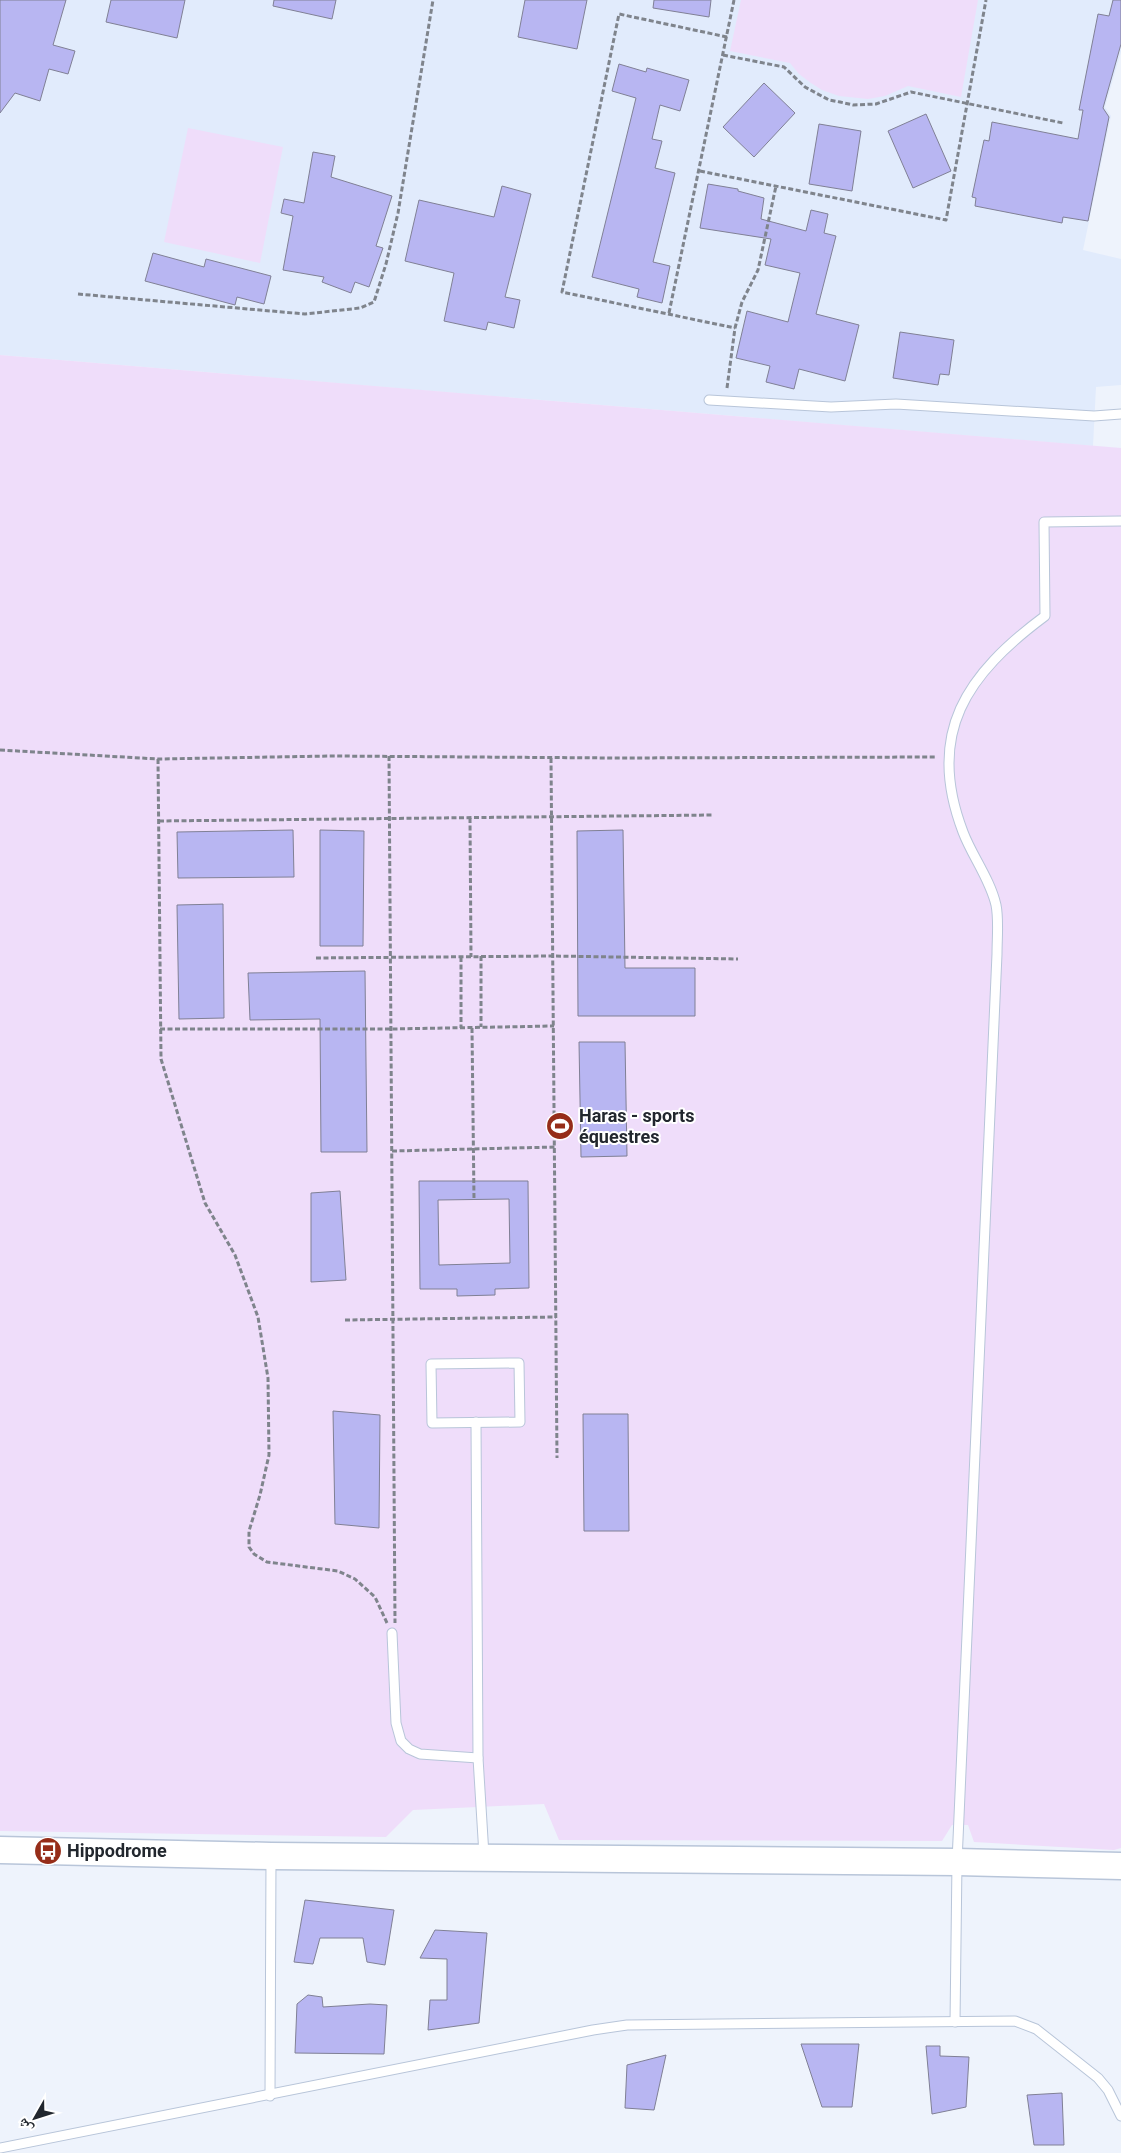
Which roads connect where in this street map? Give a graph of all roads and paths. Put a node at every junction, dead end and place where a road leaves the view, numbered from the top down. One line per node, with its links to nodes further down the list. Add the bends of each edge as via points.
1 (433, 0): 10 (path, via 398,213 374,302 360,308 305,314)
2 (734, 0): 4 (path)
3 (986, 0): 6 (path)
4 (727, 37): 5 (path); 11 (path, via 619,14 562,292)
5 (723, 56): 6 (path, via 784,67 805,87 829,100 853,105 876,104 911,92); 8 (path)
6 (968, 104): 7 (path); 9 (path, via 946,220)
7 (1063, 123)
8 (700, 171): 9 (path); 11 (path)
9 (776, 186): 12 (path, via 758,270 742,302)
10 (78, 294)
11 (669, 313): 12 (path)
12 (736, 328): 14 (path)
13 (709, 400): 14 (lane)
14 (726, 400): 15 (lane, via 831,407 896,404 1094,416)
15 (1121, 414)
16 (1121, 521): 19 (lane, via 1044,522 1045,616 1014,639 983,671 952,726)
17 (0, 750): 21 (path)
18 (388, 756): 20 (path); 21 (path); 24 (path)
19 (948, 757): 20 (path); 54 (lane, via 956,813 993,894 997,927)
20 (551, 758): 23 (path)
21 (158, 760): 26 (path)
22 (712, 815): 23 (path)
23 (552, 817): 25 (path); 28 (path)
24 (389, 818): 25 (path); 26 (path); 29 (path)
25 (470, 818): 31 (path)
26 (159, 821): 38 (path)
27 (481, 956): 28 (path); 31 (path); 35 (path)
28 (553, 956): 33 (path); 34 (path)
29 (390, 957): 30 (path); 32 (path); 39 (path)
30 (461, 957): 31 (path); 36 (path)
31 (471, 957)
32 (316, 958)
33 (738, 960)
34 (554, 1026): 35 (path); 40 (path)
35 (481, 1027): 37 (path)
36 (462, 1028): 37 (path); 39 (path)
37 (472, 1028): 41 (path)
38 (160, 1029): 39 (path); 49 (path, via 161,1059 204,1203 235,1255 258,1318 265,1349 269,1388 269,1455 248,1531 249,1547 267,1562 338,1571 355,1579 374,1597)
39 (391, 1029): 42 (path)
40 (554, 1147): 41 (path); 44 (path)
41 (473, 1149): 42 (path); 43 (path)
42 (392, 1151): 45 (path)
43 (474, 1198)
44 (556, 1317): 45 (path); 48 (path)
45 (393, 1319): 46 (path); 49 (path, via 396,1621)
46 (345, 1320)
47 (476, 1422): 47 (lane, via 432,1423 431,1364 519,1362 520,1422); 50 (lane)
48 (557, 1458)
49 (392, 1633): 50 (lane, via 396,1723 401,1741 420,1754)
50 (478, 1758): 53 (lane)
51 (0, 1850): 52 (main road)
52 (271, 1856): 53 (main road); 57 (lane)
53 (484, 1857): 54 (main road)
54 (957, 1862): 55 (main road); 56 (lane)
55 (1121, 1866)
56 (955, 2022): 57 (lane, via 627,2025); 58 (lane, via 1015,2021 1036,2029 1098,2078)
57 (270, 2096): 59 (lane)
58 (1121, 2116)
59 (0, 2148)

